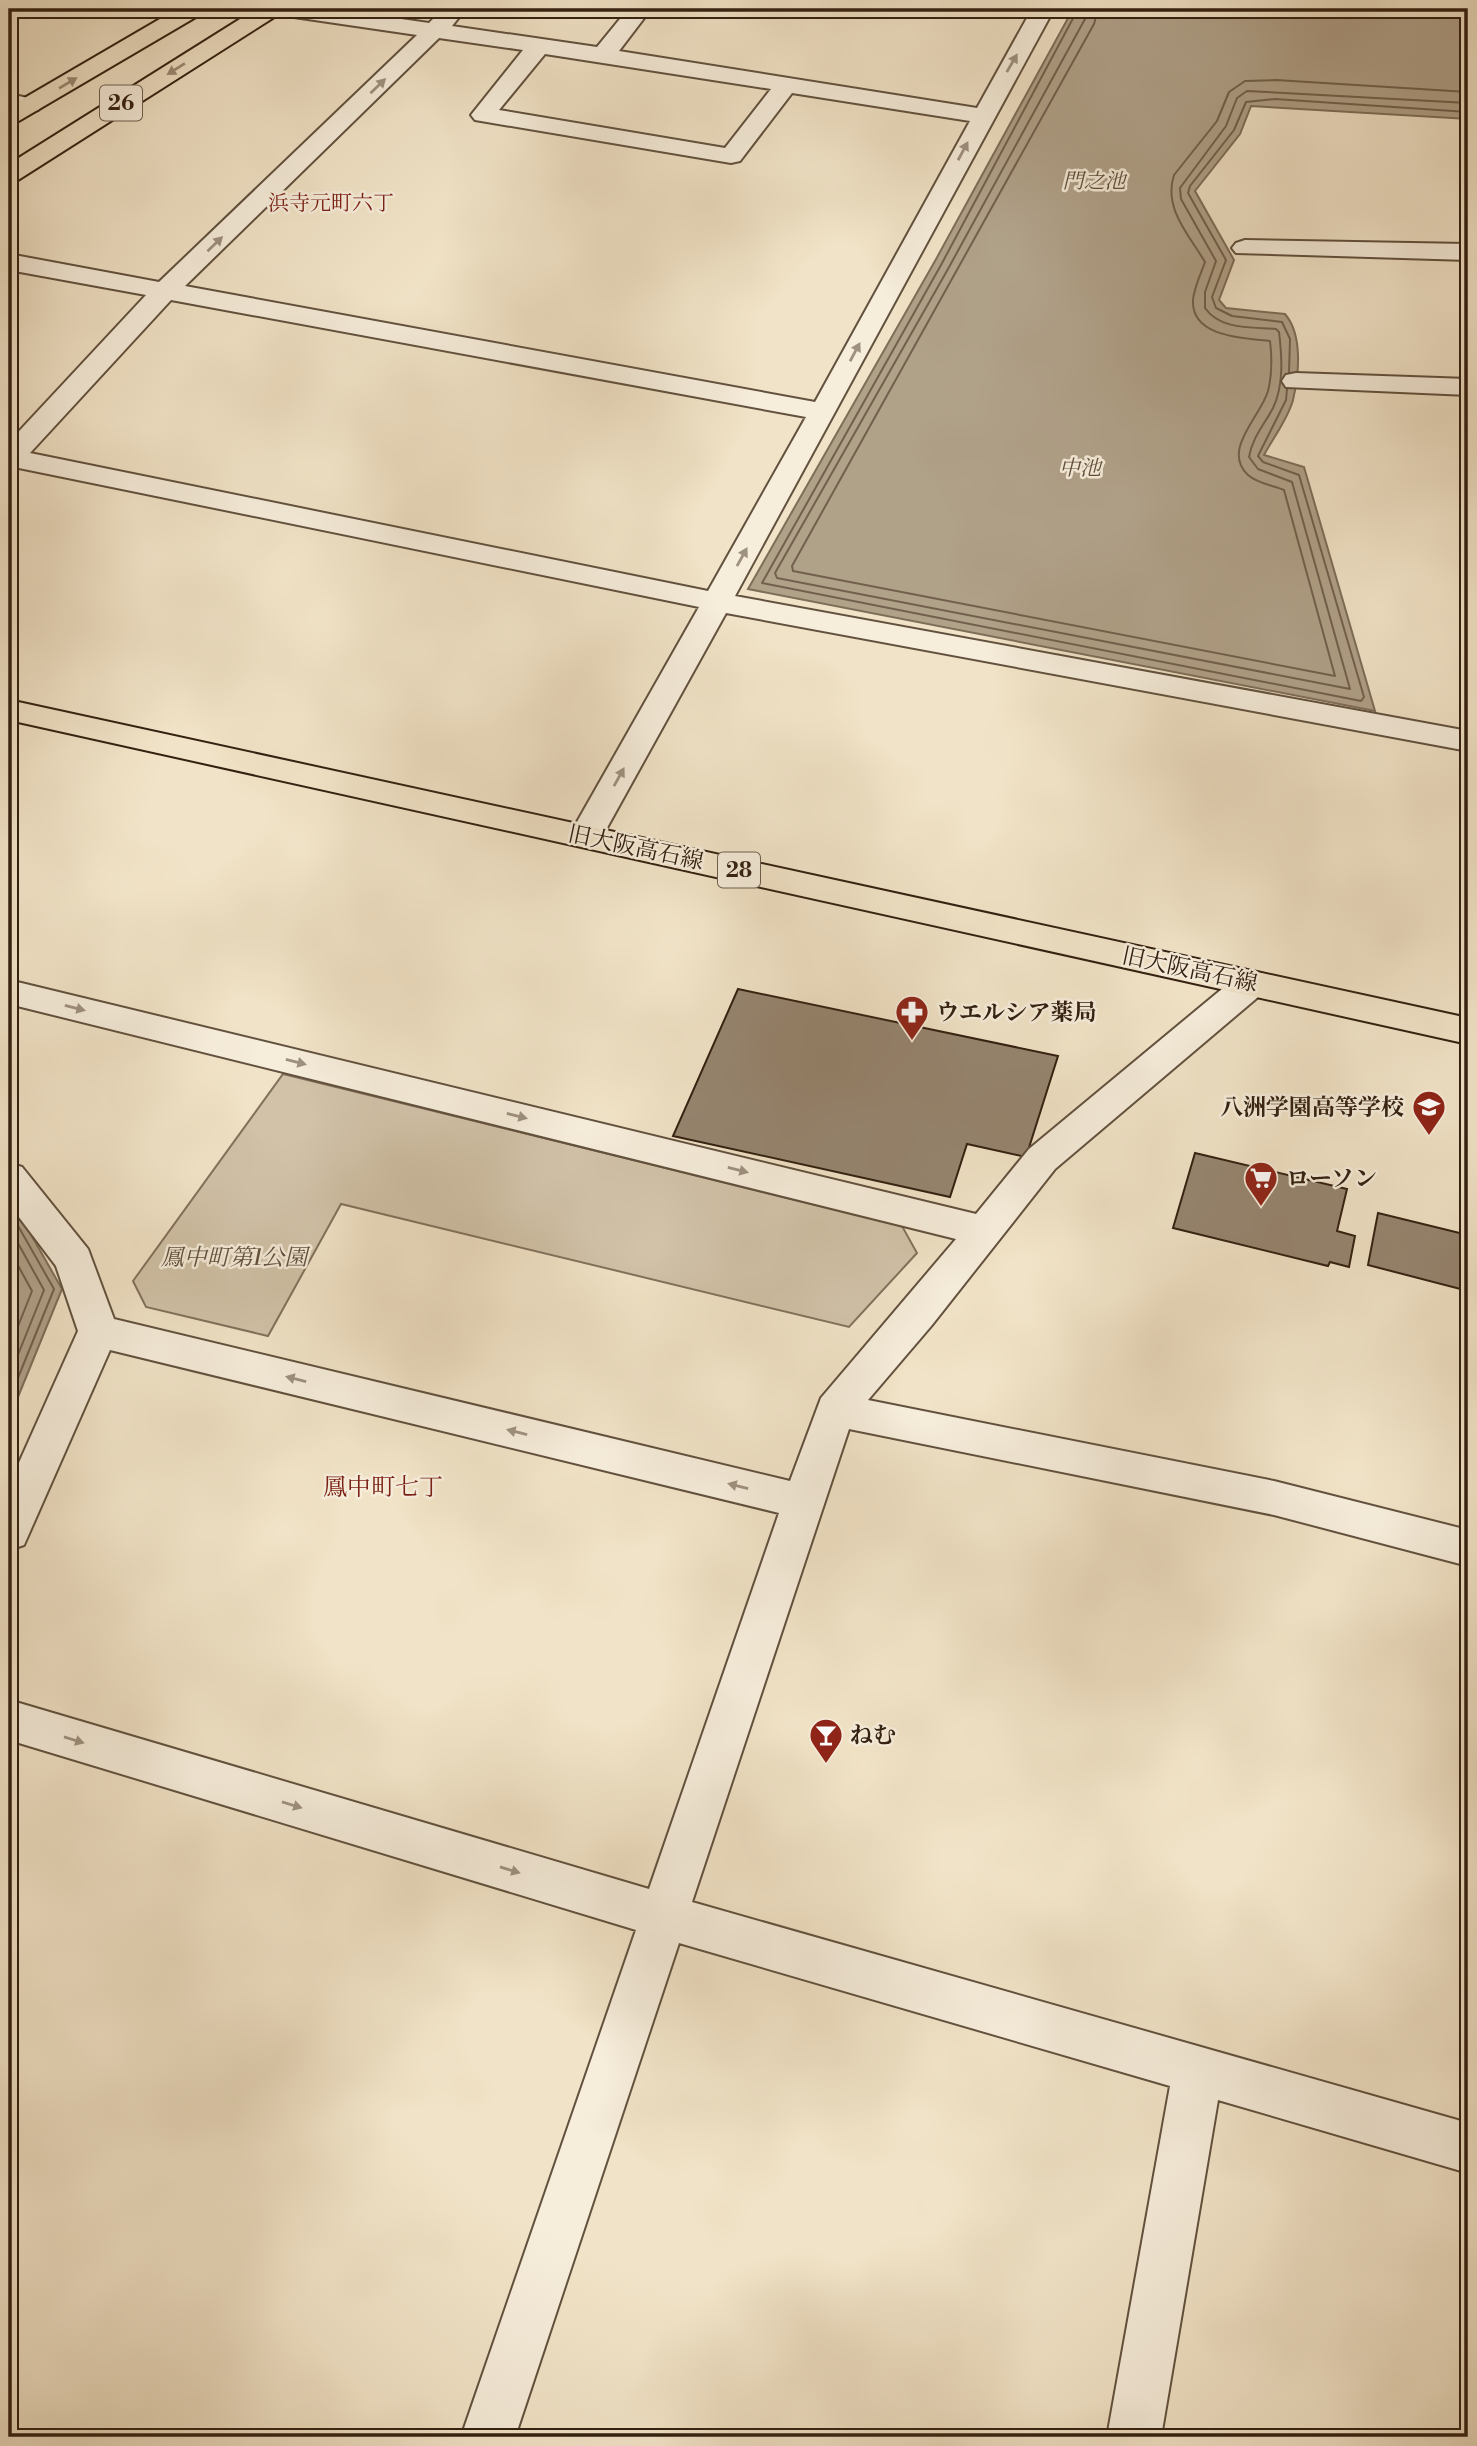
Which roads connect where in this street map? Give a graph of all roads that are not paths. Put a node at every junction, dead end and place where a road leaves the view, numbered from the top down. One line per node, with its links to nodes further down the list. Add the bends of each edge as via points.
1 (193, 9): 11 (main road, 26, one-way to 1)
2 (271, 9): 14 (main road, 26, one-way to 14)
3 (287, 9): 7 (street)
4 (456, 9): 7 (street)
5 (640, 9): 9 (street)
6 (1043, 9): 12 (street, one-way to 6)
7 (437, 29): 8 (street); 18 (street, one-way to 7)
8 (540, 45): 9 (street); 10 (street, via 484,115 731,156)
9 (603, 55): 10 (street)
10 (786, 85): 12 (street)
11 (19, 103): 13 (main road, 26)
12 (982, 116): 21 (street, one-way to 12)
13 (9, 117)
14 (9, 175)
15 (1245, 248): 16 (street)
16 (1468, 252)
17 (9, 262): 18 (street)
18 (166, 291): 21 (street); 22 (street)
19 (1296, 381): 20 (street)
20 (1468, 387)
21 (823, 412): 23 (street, one-way to 21)
22 (9, 457): 23 (street)
23 (717, 602): 25 (street); 26 (street, one-way to 23)
24 (9, 710): 26 (main road, 旧大阪高石線 / 28)
25 (1468, 741)
26 (586, 836): 27 (main road, 旧大阪高石線 / 28)
27 (1252, 983): 29 (main road, 旧大阪高石線 / 28); 31 (street, via 1042,1159)
28 (9, 992): 31 (street, one-way to 31)
29 (1468, 1031)
30 (9, 1177): 32 (street, via 74,1260)
31 (985, 1231): 33 (street)
32 (98, 1331): 34 (street, one-way to 32); 35 (street)
33 (835, 1410): 34 (street); 36 (street, via 1274,1497)
34 (804, 1502): 38 (street)
35 (9, 1532)
36 (1468, 1548)
37 (9, 1720): 38 (street, one-way to 38)
38 (664, 1916): 39 (street); 41 (street)
39 (1198, 2070): 40 (street); 42 (street)
40 (1468, 2148)
41 (488, 2437)
42 (1134, 2437)

